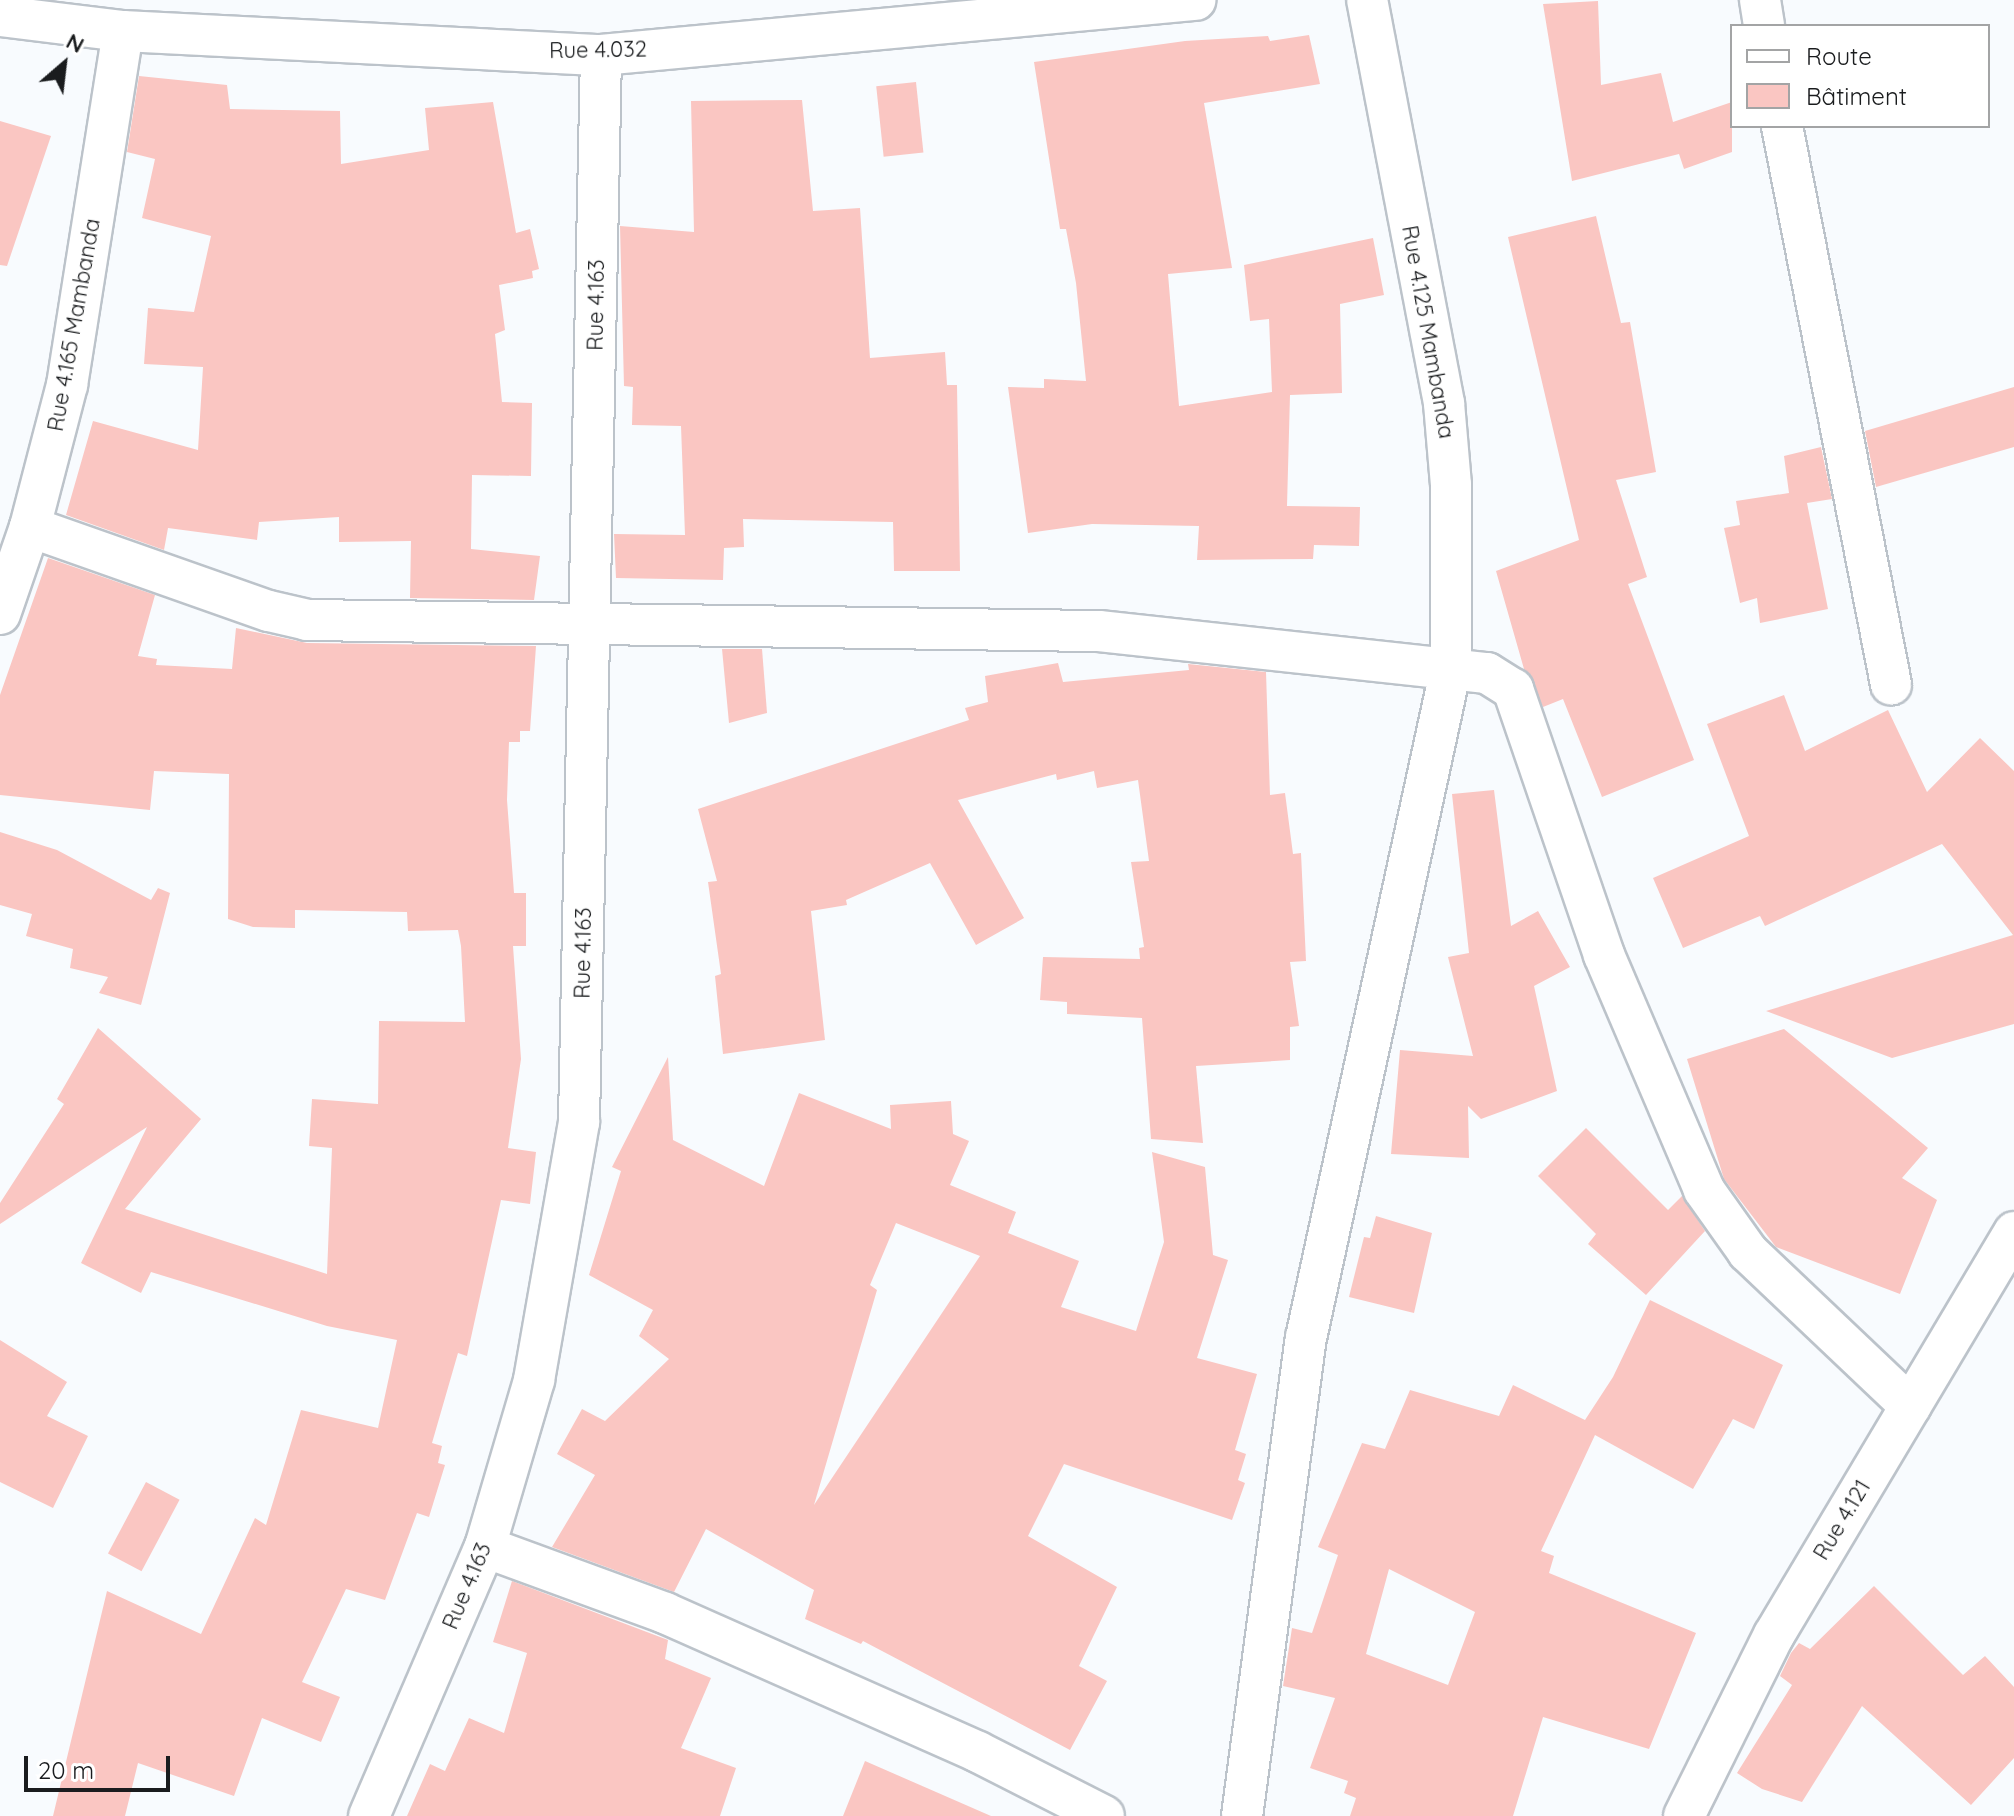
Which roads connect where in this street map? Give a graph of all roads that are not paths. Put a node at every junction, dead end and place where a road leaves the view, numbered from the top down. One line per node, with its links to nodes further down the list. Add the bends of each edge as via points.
1 (1195, 0): 7 (street, Rue 4.032)
2 (1367, 0): 12 (street, Rue 4.125 Mambanda, via 1444,403 1451,485)
3 (1760, 0): 5 (street)
4 (0, 16): 6 (street, Rue 4.032)
5 (1764, 24)
6 (123, 31): 7 (street, Rue 4.032); 9 (street, Rue 4.165 Mambanda, via 67,385)
7 (601, 55): 11 (street, Rue 4.163)
8 (1782, 128): 13 (street)
9 (30, 527): 10 (street, Rue 4.165 Mambanda); 11 (street, via 307,620)
10 (0, 614)
11 (590, 621): 12 (street, via 1099,631); 16 (street, Rue 4.163, via 579,1122 534,1380)
12 (1451, 668): 15 (street, via 1487,673 1513,689 1604,955 1704,1190 1748,1252); 19 (street, Rue 4.125 Mambanda, via 1306,1338)
13 (1891, 684)
14 (2014, 1232): 15 (street, Rue 4.121)
15 (1910, 1406): 20 (street, Rue 4.121, via 1774,1635)
16 (485, 1547): 17 (street, Rue 4.163); 18 (street, via 665,1613 978,1752)
17 (369, 1816)
18 (1104, 1816)
19 (1242, 1816)
20 (1684, 1816)

